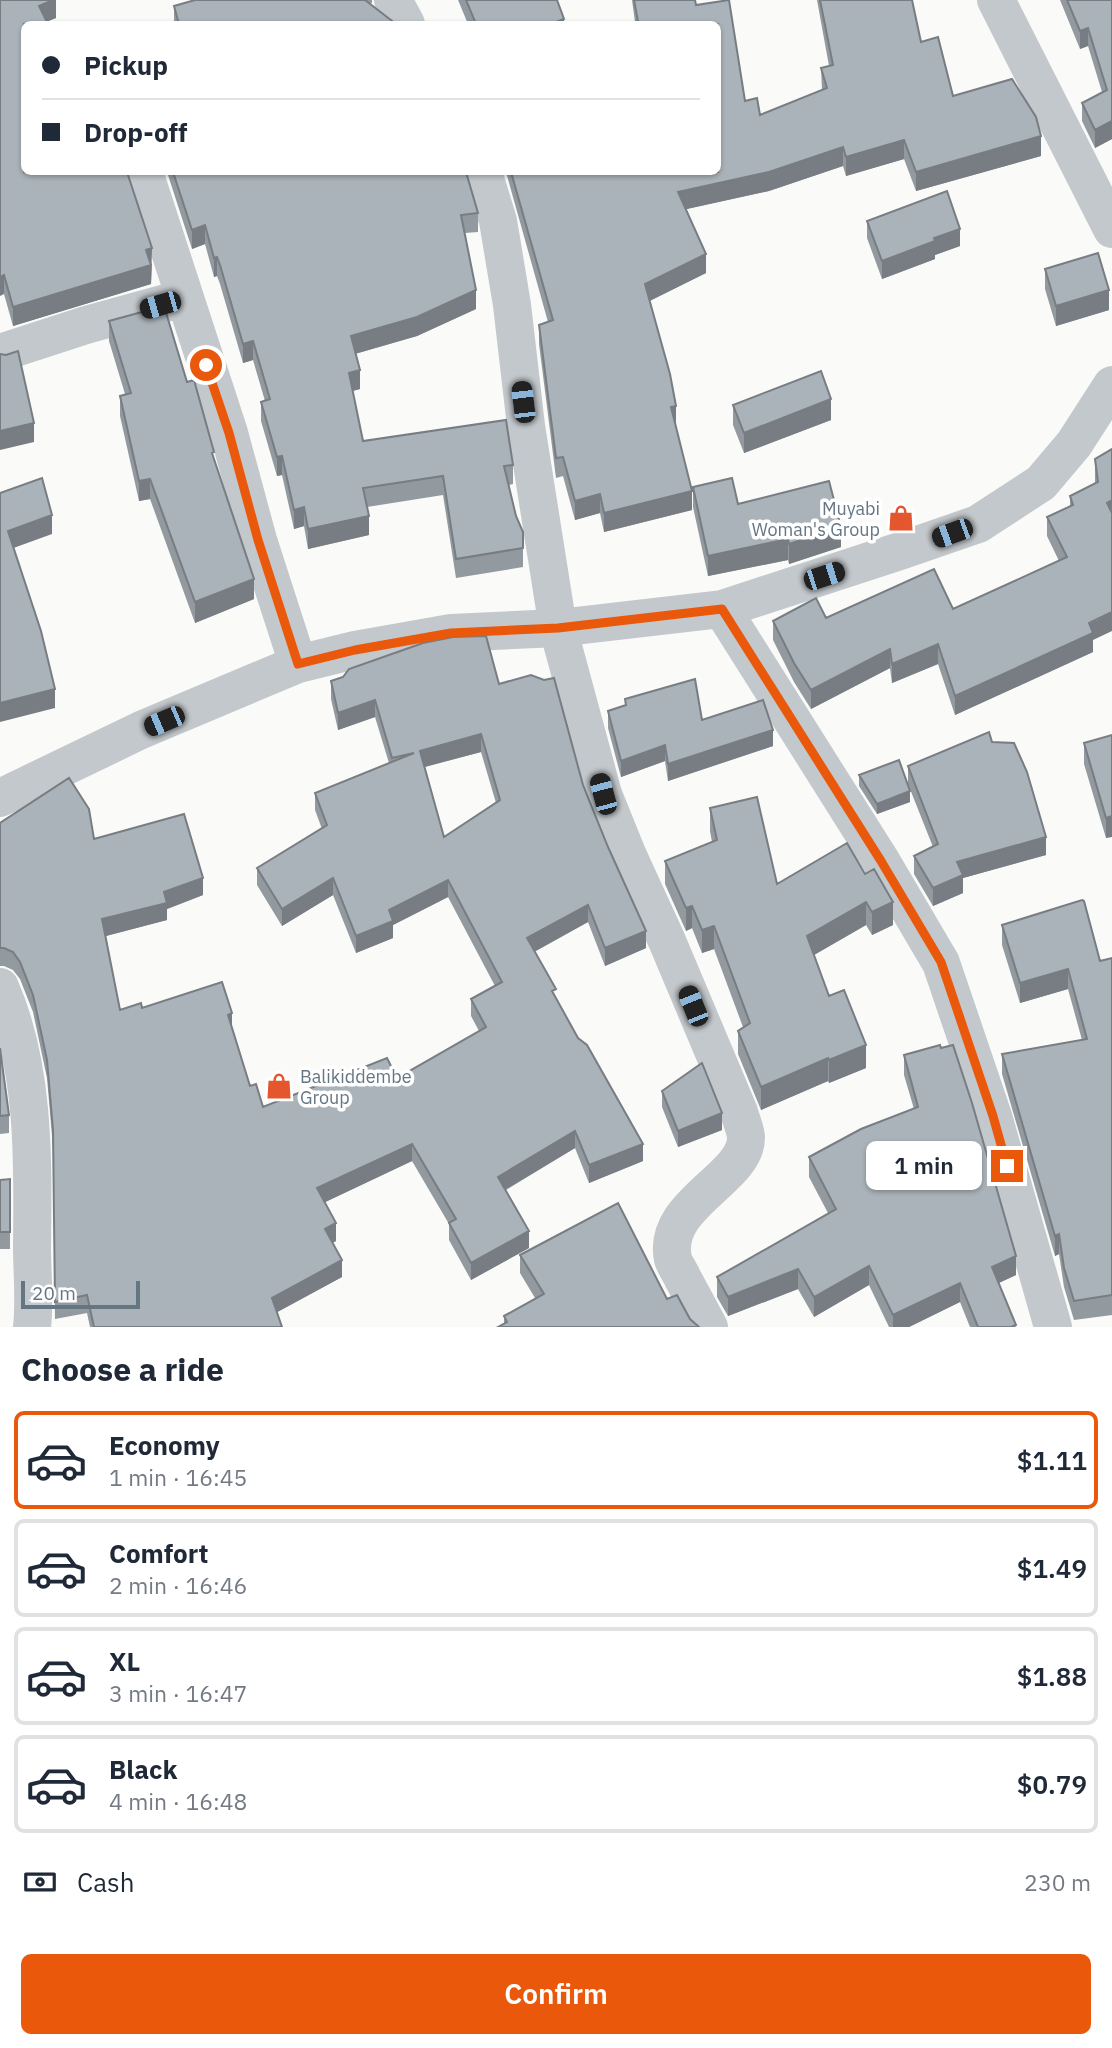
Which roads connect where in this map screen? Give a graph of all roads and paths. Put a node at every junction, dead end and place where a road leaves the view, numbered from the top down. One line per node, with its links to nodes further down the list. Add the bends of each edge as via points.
1 (393, 0): 3 (street)
2 (996, 0): 6 (street)
3 (404, 21)
4 (145, 175): 7 (street)
5 (484, 175): 11 (street, via 498,221 512,306)
6 (1112, 229)
7 (184, 298): 8 (street); 12 (street)
8 (4, 344)
9 (1110, 394): 10 (street, via 1041,483 978,524)
10 (722, 609): 11 (street); 17 (street, via 941,962 993,1116)
11 (558, 628): 12 (street, via 451,633); 16 (street, via 603,794 739,1112 746,1138 743,1152 722,1179 678,1223 674,1241 673,1259)
12 (298, 664): 13 (street, via 141,730)
13 (0, 798)
14 (0, 987): 15 (street, via 13,1017 27,1105 33,1171)
15 (32, 1327)
16 (709, 1327)
17 (1053, 1327)

